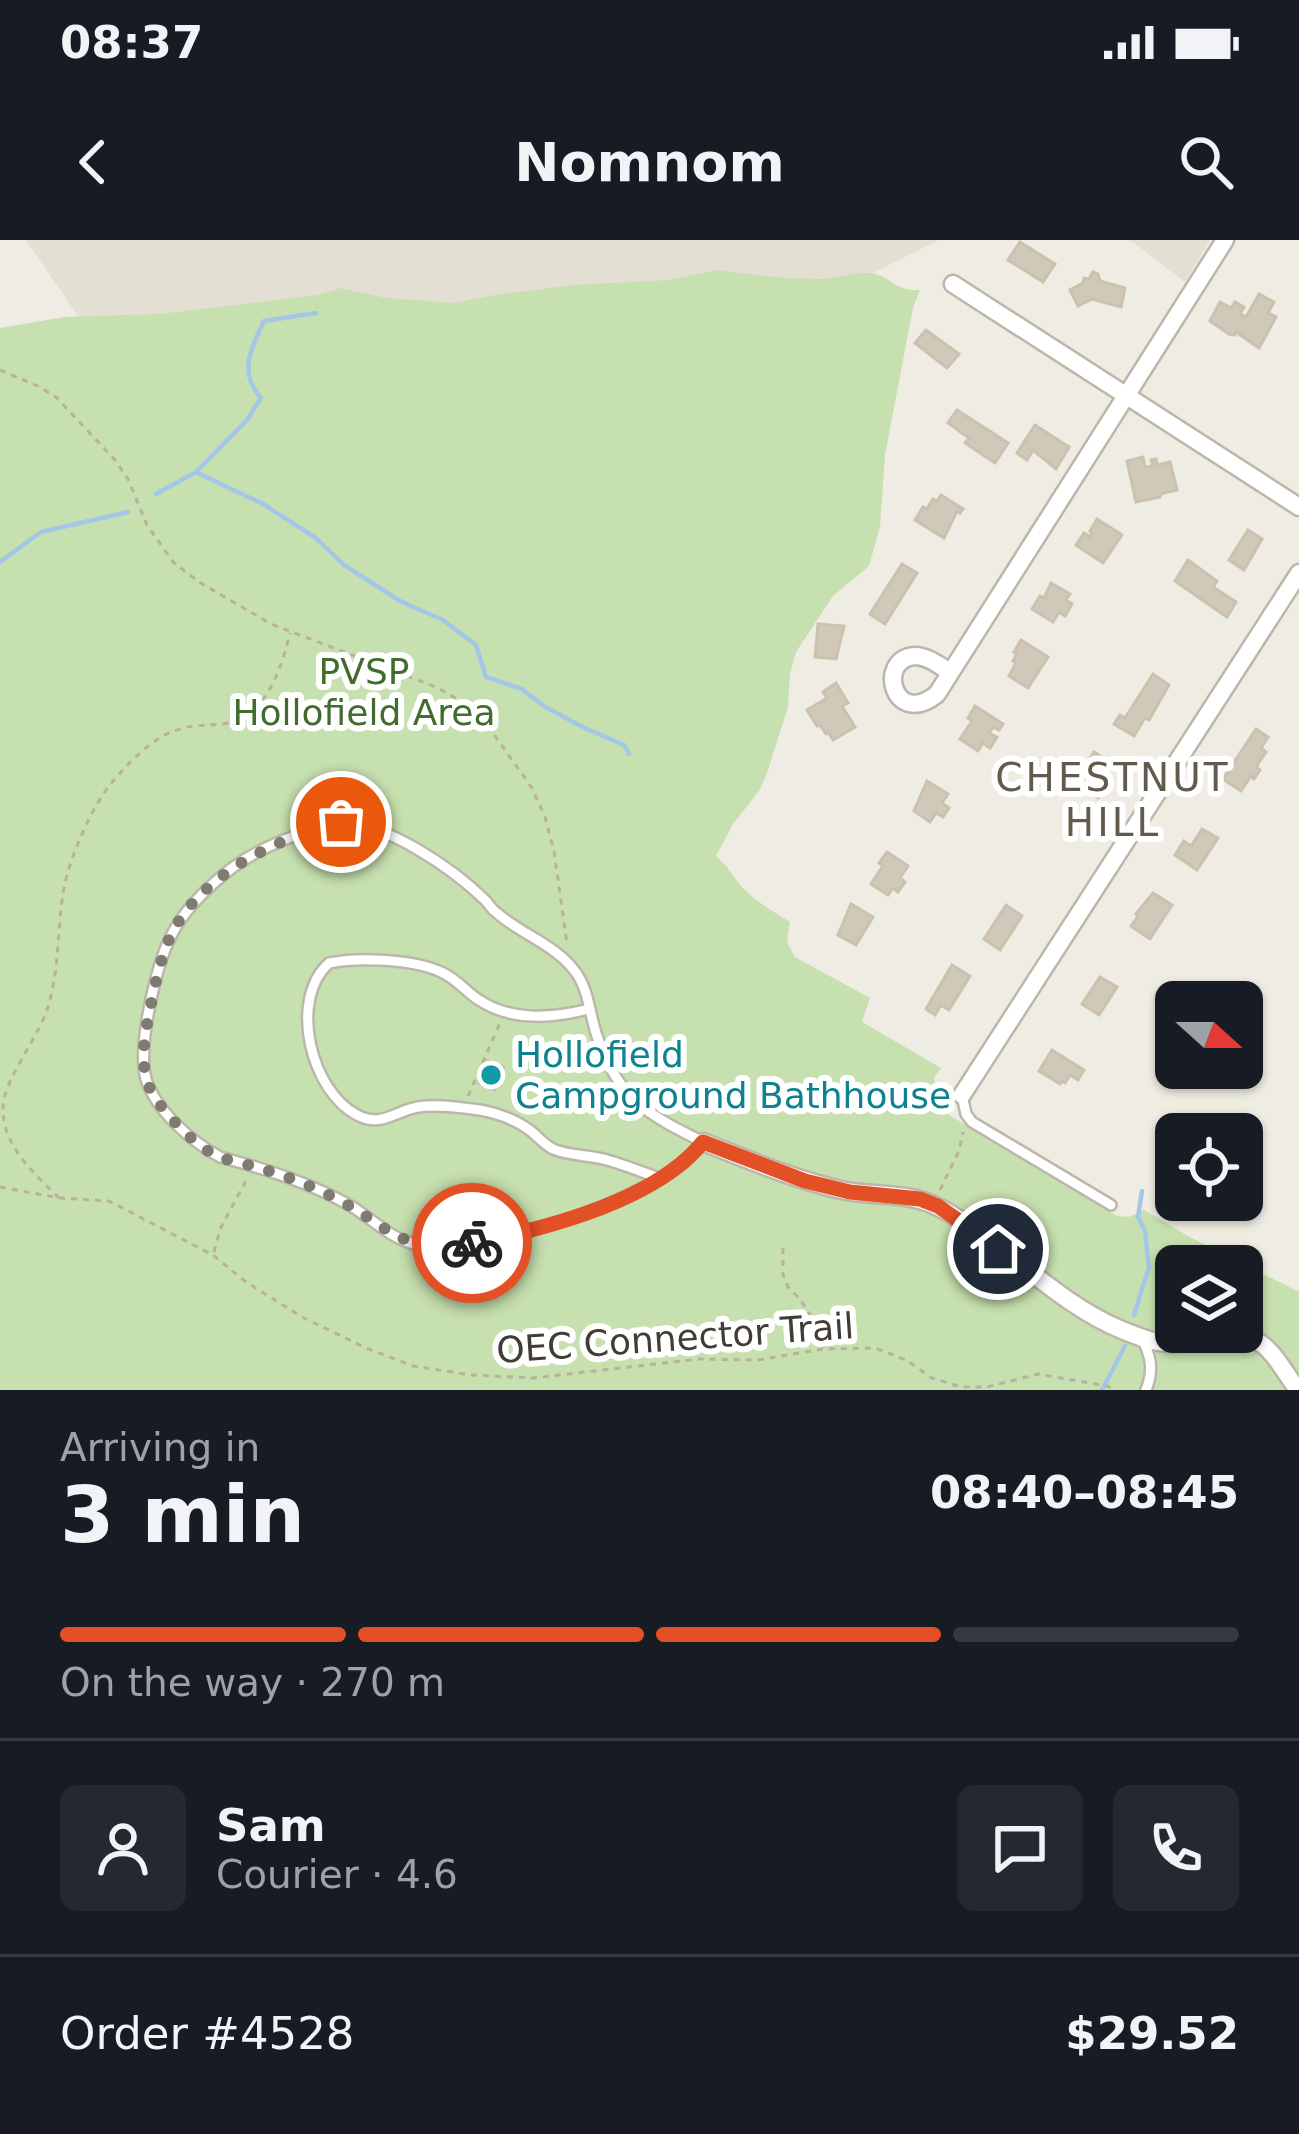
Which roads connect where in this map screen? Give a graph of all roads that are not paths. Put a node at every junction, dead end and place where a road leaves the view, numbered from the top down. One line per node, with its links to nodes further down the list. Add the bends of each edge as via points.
1 (1225, 240): 3 (street)
2 (953, 284): 3 (street)
3 (1127, 398): 4 (street); 6 (street)
4 (1299, 507)
5 (1299, 573): 8 (street)
6 (950, 672): 6 (street, via 937,694 916,705 904,702 892,681 900,662 918,656)
7 (589, 1010): 9 (lane, via 632,1100); 10 (lane, via 531,1017 482,1003 438,970 364,959 329,963 308,1002 322,1077 348,1109 372,1121 414,1107 500,1116 558,1152); 10 (lane, via 577,973 556,952 448,871 376,828 341,822 258,852 186,913 171,935 152,1001 145,1073 155,1100 208,1150 331,1196 411,1244 458,1246 516,1234 594,1211)
8 (962, 1095): 11 (lane, via 971,1122)
9 (703, 1142): 10 (lane); 12 (street, via 805,1181 938,1206 1085,1311)
10 (659, 1178)
11 (1112, 1205)
12 (1142, 1338): 13 (lane, via 1151,1358); 14 (street, via 1257,1341)
13 (1146, 1390)
14 (1298, 1390)

